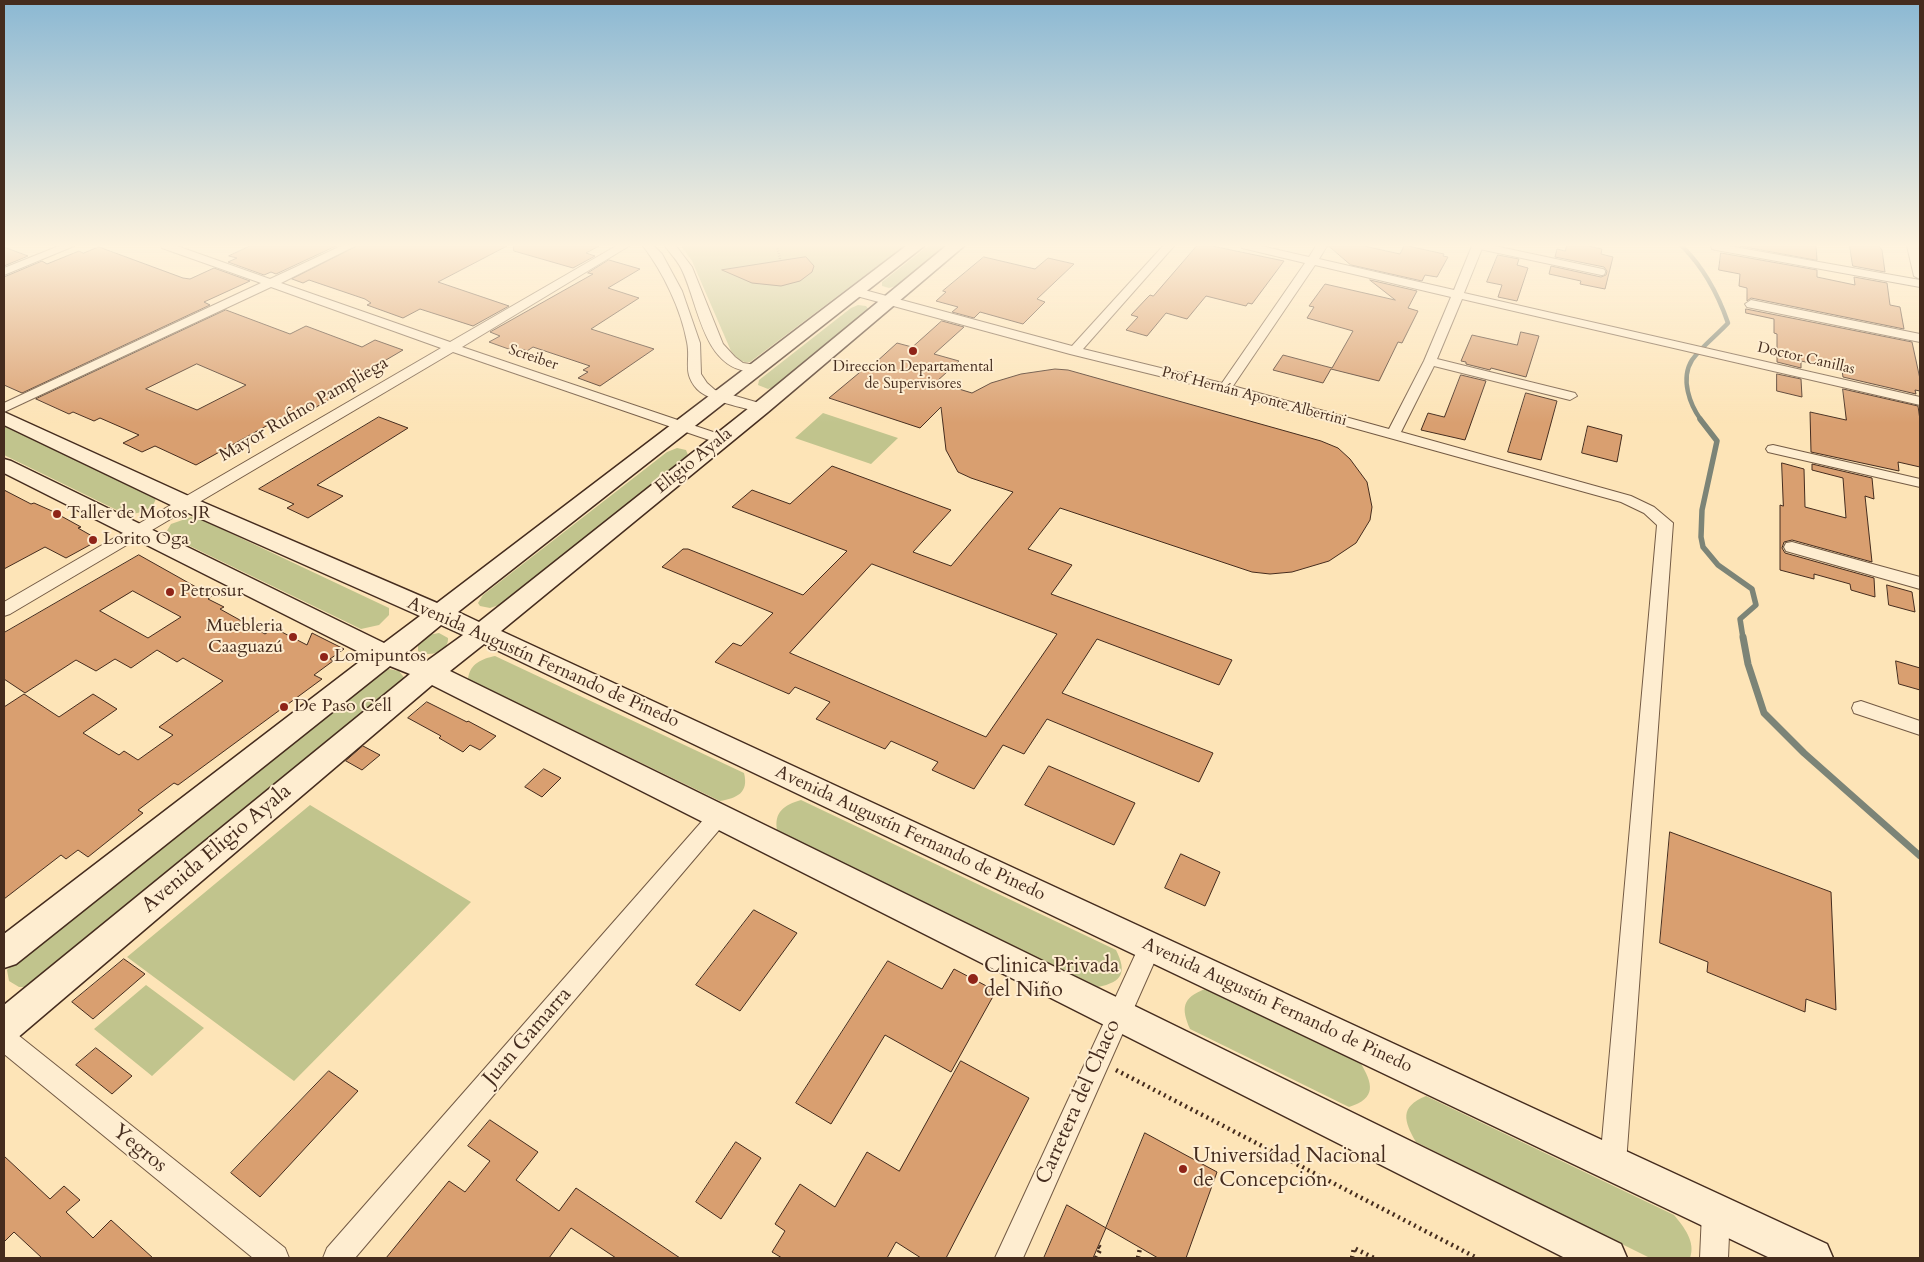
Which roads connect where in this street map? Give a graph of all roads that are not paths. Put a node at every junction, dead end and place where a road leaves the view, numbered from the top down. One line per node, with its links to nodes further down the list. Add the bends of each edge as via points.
1 (225, 305): 23 (street)
2 (330, 305): 15 (street, Screiber)
3 (523, 305): 15 (street, Mayor Rufino Pampliega)
4 (681, 305): 20 (street, via 694,342 694,374 710,393)
5 (701, 305): 18 (street, via 717,344 730,360 739,366)
6 (840, 305): 18 (street, Eligio Ayala)
7 (885, 305): 24 (street, Eligio Ayala)
8 (899, 305): 16 (street, Prof Hernán Aponte Albertini)
9 (1116, 305): 16 (street)
10 (1282, 305): 19 (street)
11 (1454, 305): 17 (street)
12 (1501, 305): 22 (street, Doctor Canillas)
13 (1756, 305): 14 (street)
14 (1920, 338)
15 (451, 347): 26 (street, Screiber); 32 (street, Mayor Rufino Pampliega)
16 (1074, 351): 19 (street, Prof Hernán Aponte Albertini)
17 (1430, 361): 21 (street); 27 (street)
18 (757, 369): 20 (street, Eligio Ayala)
19 (1225, 388): 27 (street, Prof Hernán Aponte Albertini)
20 (722, 396): 24 (street); 26 (street, Eligio Ayala)
21 (1570, 396)
22 (1920, 401)
23 (4, 408)
24 (761, 408): 28 (street, Eligio Ayala)
25 (4, 418): 32 (street, Avenida Augustín Fernando de Pinedo)
26 (683, 426): 28 (street, Screiber); 37 (street, Eligio Ayala)
27 (1393, 436): 49 (street, Prof Hernán Aponte Albertini, via 1626,499 1649,510 1665,523)
28 (720, 439): 38 (street, Eligio Ayala)
29 (1773, 449): 31 (street)
30 (4, 465): 33 (street)
31 (1920, 483)
32 (184, 503): 33 (street, Mayor Rufino Pampliega); 37 (street, Avenida Augustín Fernando de Pinedo)
33 (137, 531): 36 (street, Mayor Rufino Pampliega); 39 (street)
34 (1792, 547): 35 (street)
35 (1920, 583)
36 (4, 610)
37 (438, 615): 38 (street, Avenida Augustín Fernando de Pinedo); 39 (street, Eligio Ayala)
38 (482, 633): 40 (street, Eligio Ayala); 44 (street, Avenida Augustín Fernando de Pinedo)
39 (386, 656): 40 (street); 45 (street)
40 (430, 672): 43 (street); 47 (street, Avenida Eligio Ayala)
41 (1861, 708): 42 (street)
42 (1920, 728)
43 (718, 817): 46 (street); 52 (street, Juan Gamarra)
44 (1150, 947): 46 (street, Carretera del Chaco); 49 (street, Avenida Augustín Fernando de Pinedo)
45 (4, 954)
46 (1118, 1016): 53 (street, Carretera del Chaco); 54 (street)
47 (4, 1027)
48 (4, 1039): 51 (street, Yegros)
49 (1613, 1163): 50 (street, Avenida Augustín Fernando de Pinedo)
50 (1716, 1213): 55 (street); 56 (street, Avenida Augustín Fernando de Pinedo)
51 (275, 1258)
52 (337, 1258)
53 (1010, 1258)
54 (1607, 1258)
55 (1714, 1258)
56 (1813, 1258)

